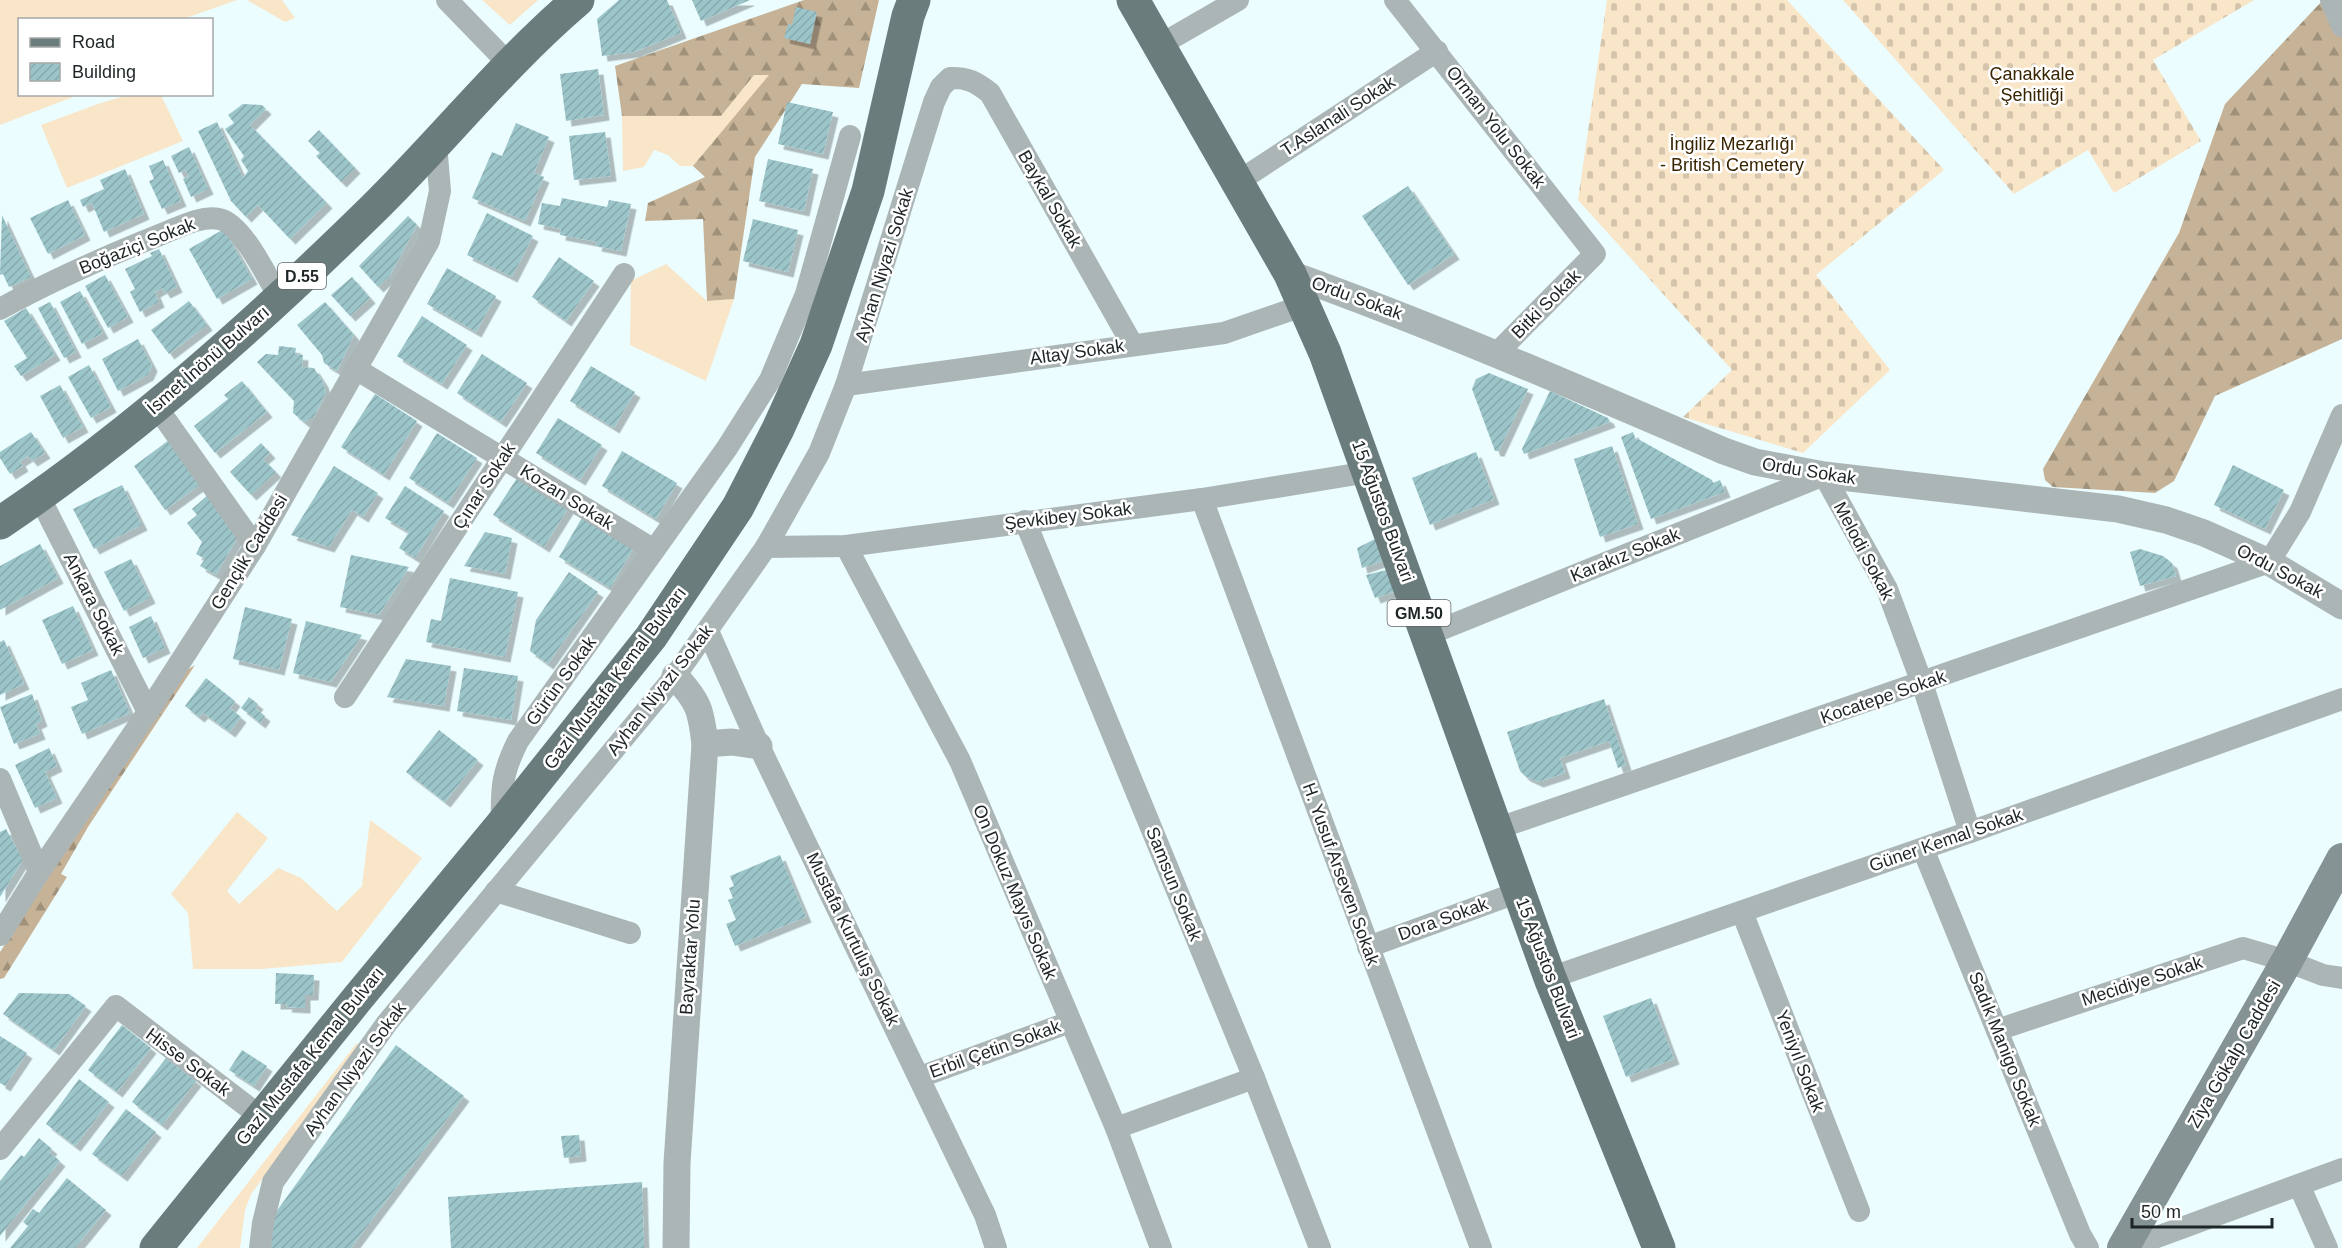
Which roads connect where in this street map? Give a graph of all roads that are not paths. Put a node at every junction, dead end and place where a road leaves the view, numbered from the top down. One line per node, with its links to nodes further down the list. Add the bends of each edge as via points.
1 (447, 0): 11 (street)
2 (578, 0): 11 (main road, İsmet İnönü Bulvarı / D.55)
3 (1133, 0): 9 (main road, 15 Ağustos Bulvari / GM.50)
4 (1238, 0): 9 (street)
5 (1395, 0): 10 (street, Orman Yolu Sokak)
6 (2331, 0): 8 (street)
7 (910, 5): 51 (main road, Gazi Mustafa Kemal Bulvarı, via 868,191 816,345 778,429 738,507 651,637)
8 (2342, 26)
9 (1160, 45): 15 (main road, 15 Ağustos Bulvari / GM.50)
10 (1437, 51): 15 (street, T.Aslanali Sokak); 16 (street, Orman Yolu Sokak)
11 (510, 65): 14 (main road, İsmet İnönü Bulvarı / D.55)
12 (950, 78): 22 (street, Baykal Sokak, via 975,81 990,93); 25 (street, Ayhan Niyazi Sokak, via 934,102)
13 (849, 136): 38 (street, Gürün Sokak, via 806,294 770,380)
14 (436, 144): 19 (main road, İsmet İnönü Bulvarı / D.55); 24 (street, Gençlik Caddesi, via 440,190 429,242)
15 (1239, 181): 18 (main road, 15 Ağustos Bulvari / GM.50)
16 (1595, 254): 23 (street, Bitki Sokak)
17 (624, 274): 28 (street, Çınar Sokak)
18 (1290, 274): 20 (main road, 15 Ağustos Bulvari / GM.50); 23 (street, Ordu Sokak)
19 (279, 297): 21 (street, Boğaziçi Sokak, via 244,238 219,218 197,221 127,248 47,283); 26 (main road, İsmet İnönü Bulvarı / D.55)
20 (1305, 305): 22 (street, Altay Sokak, via 1224,333); 29 (main road, 15 Ağustos Bulvari / GM.50)
21 (0, 309)
22 (1132, 344): 25 (street, Altay Sokak)
23 (1497, 353): 30 (street, Ordu Sokak, via 1724,451 1755,462)
24 (356, 369): 28 (street, Kozan Sokak); 35 (street, Gençlik Caddesi)
25 (846, 385): 37 (street, Ayhan Niyazi Sokak, via 819,453)
26 (156, 406): 31 (main road, İsmet İnönü Bulvarı / D.55); 35 (street)
27 (2342, 415): 39 (street, via 2300,512)
28 (503, 457): 38 (street, Kozan Sokak); 45 (street, Çınar Sokak)
29 (1369, 472): 32 (street, Şevkibey Sokak); 42 (main road, 15 Ağustos Bulvari / GM.50)
30 (1824, 475): 39 (street, Ordu Sokak, via 2118,510 2204,533); 42 (street, Karakız Sokak); 44 (street, Melodi Sokak, via 1887,589)
31 (39, 496): 34 (main road, İsmet İnönü Bulvarı / D.55); 47 (street, Ankara Sokak)
32 (1202, 499): 33 (street, Şevkibey Sokak); 62 (street, H. Yusuf Arseven Sokak)
33 (1025, 522): 36 (street, Şevkibey Sokak); 71 (street, Samsun Sokak)
34 (0, 523)
35 (255, 546): 47 (street, Gençlik Caddesi)
36 (846, 546): 37 (street, Şevkibey Sokak); 67 (street, On Dokuz Mayıs Sokak, via 960,761)
37 (766, 547): 41 (street, Ayhan Niyazi Sokak)
38 (654, 550): 51 (street, Gürün Sokak, via 518,741 506,765 501,788)
39 (2269, 562): 40 (street, Ordu Sokak); 44 (street, Kocatepe Sokak)
40 (2342, 606)
41 (708, 631): 43 (street, Ayhan Niyazi Sokak); 49 (street, Mustafa Kurtuluş Sokak)
42 (1427, 635): 52 (main road, 15 Ağustos Bulvari / GM.50)
43 (675, 676): 48 (street, Bayraktar Yolu, via 692,694 701,713); 57 (street, Ayhan Niyazi Sokak)
44 (1922, 683): 52 (street, Kocatepe Sokak); 53 (street, Melodi Sokak)
45 (345, 697)
46 (2342, 699): 53 (street, Güner Kemal Sokak)
47 (148, 712): 56 (street, Gençlik Caddesi)
48 (705, 744): 49 (street); 80 (street, Bayraktar Yolu, via 676,1163)
49 (759, 746): 70 (street, Mustafa Kurtuluş Sokak)
50 (0, 779): 56 (street)
51 (502, 824): 66 (main road, Gazi Mustafa Kemal Bulvarı)
52 (1496, 829): 58 (main road, 15 Ağustos Bulvari / GM.50)
53 (1970, 832): 54 (street, Güner Kemal Sokak)
54 (1923, 849): 59 (street, Güner Kemal Sokak); 69 (street, Sadık Manigo Sokak)
55 (2342, 859): 63 (main road, Ziya Gökalp Caddesi)
56 (39, 872): 61 (street, Gençlik Caddesi)
57 (496, 891): 60 (street); 68 (street, Ayhan Niyazi Sokak)
58 (1519, 892): 62 (street, Dora Sokak); 64 (main road, 15 Ağustos Bulvari / GM.50)
59 (1742, 912): 64 (street, Güner Kemal Sokak); 77 (street, Yeniyıl Sokak)
60 (630, 933)
61 (0, 935)
62 (1368, 946): 84 (street, H. Yusuf Arseven Sokak)
63 (2287, 961): 65 (street, Mecidiye Sokak); 69 (street, Mecidiye Sokak, via 2243,948); 87 (main road, Ziya Gökalp Caddesi)
64 (1550, 978): 85 (main road, 15 Ağustos Bulvari / GM.50)
65 (2342, 978)
66 (357, 999): 68 (street); 72 (main road, Gazi Mustafa Kemal Bulvarı)
67 (1070, 1022): 70 (street, Erbil Çetin Sokak); 73 (street, On Dokuz Mayıs Sokak)
68 (387, 1023): 78 (street, Ayhan Niyazi Sokak, via 273,1182)
69 (1997, 1030): 86 (street, Sadık Manigo Sokak)
70 (920, 1077): 81 (street, Mustafa Kurtuluş Sokak, via 985,1215)
71 (1254, 1078): 73 (street); 83 (street, Samsun Sokak)
72 (261, 1117): 74 (street, Hisse Sokak, via 116,1006); 79 (main road, Gazi Mustafa Kemal Bulvarı)
73 (1116, 1128): 82 (street, On Dokuz Mayıs Sokak)
74 (0, 1149)
75 (2342, 1169): 76 (street)
76 (2299, 1185): 87 (street); 88 (street)
77 (1858, 1210)
78 (260, 1244)
79 (156, 1248)
80 (676, 1248)
81 (996, 1248)
82 (1161, 1248)
83 (1320, 1248)
84 (1481, 1248)
85 (1659, 1248)
86 (2088, 1248)
87 (2125, 1248)
88 (2327, 1248)

